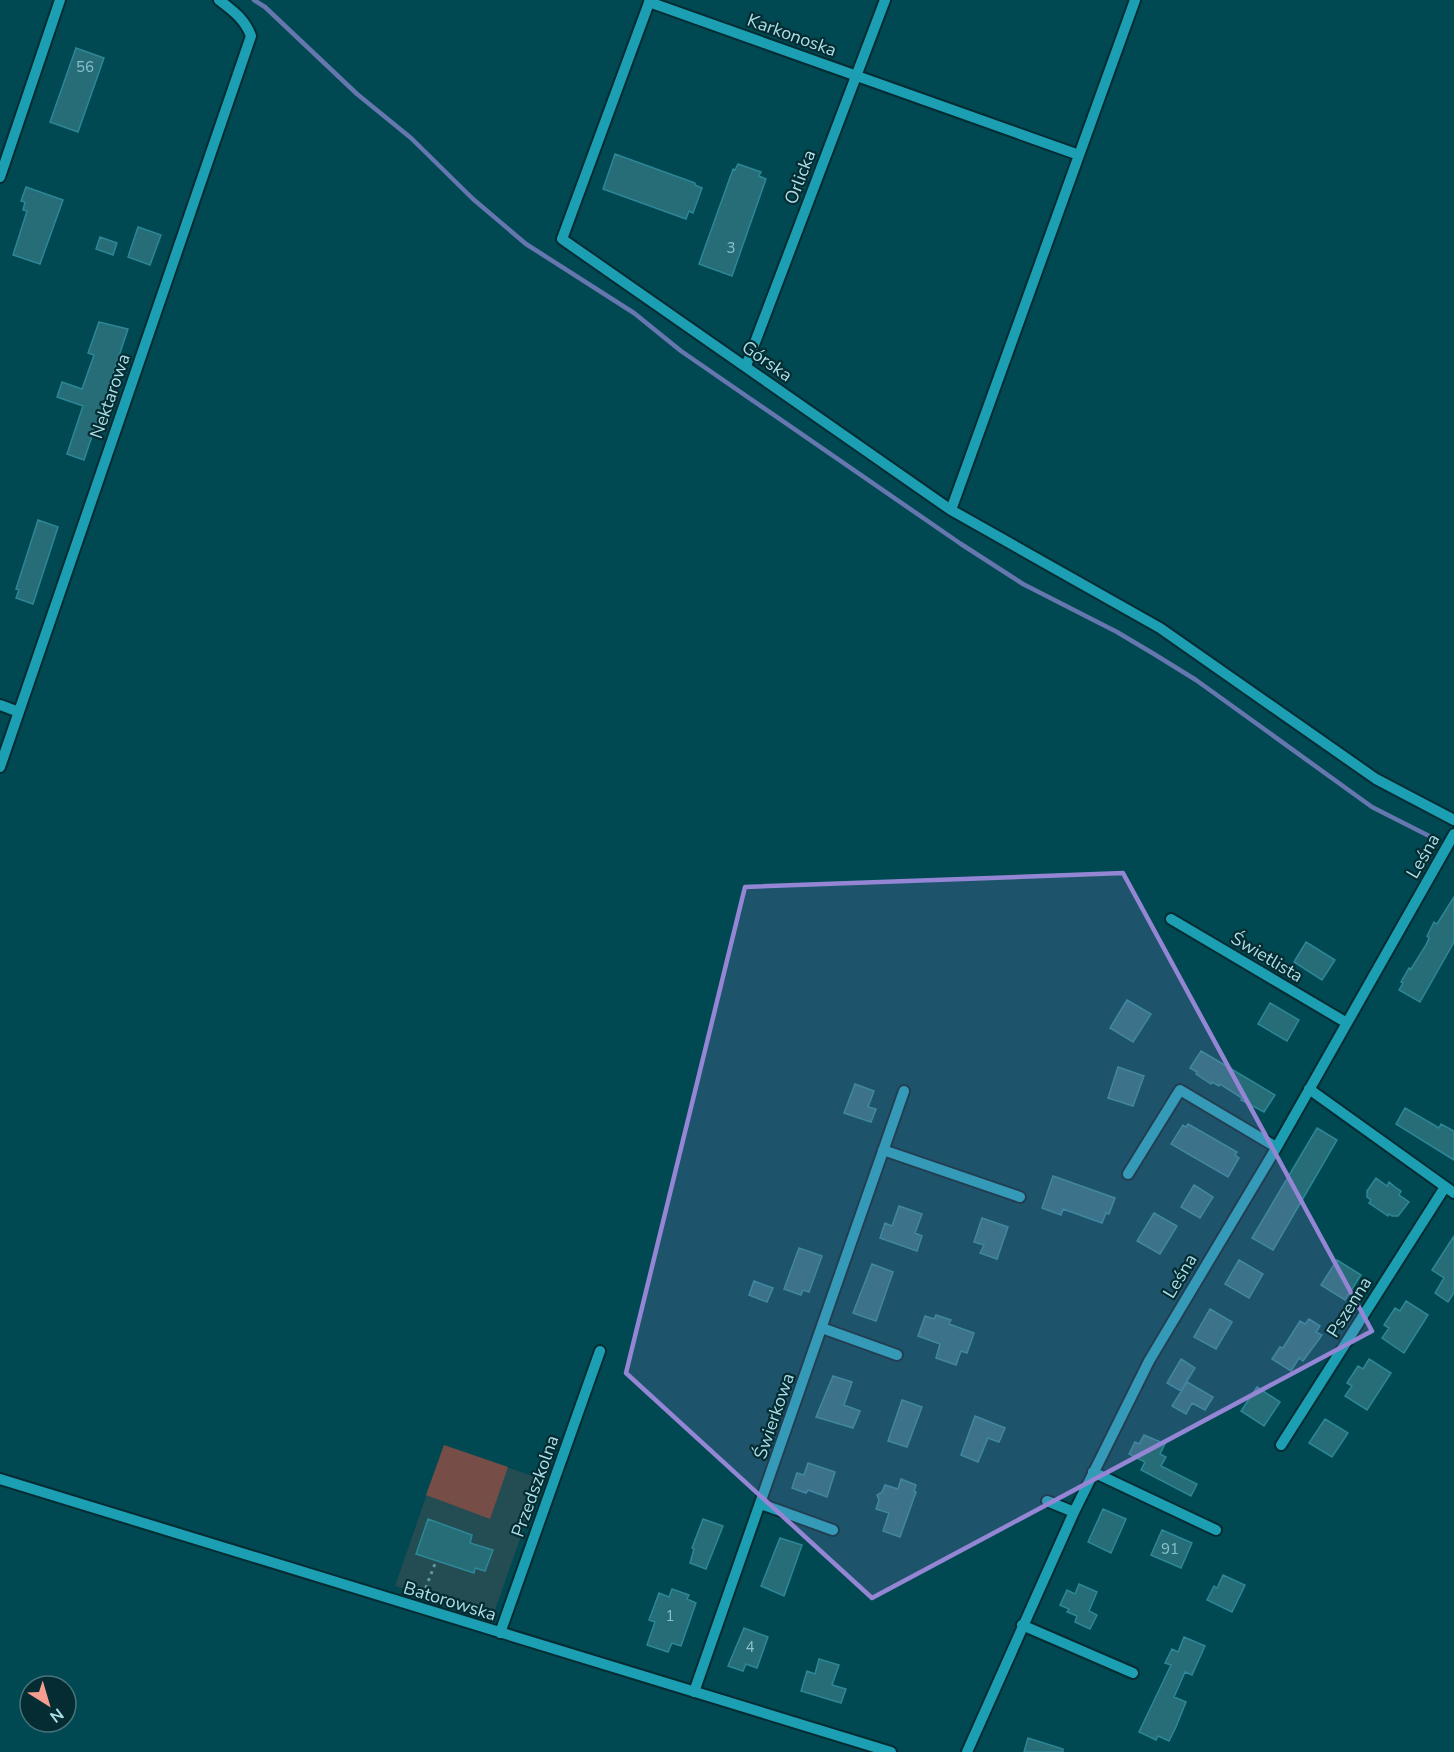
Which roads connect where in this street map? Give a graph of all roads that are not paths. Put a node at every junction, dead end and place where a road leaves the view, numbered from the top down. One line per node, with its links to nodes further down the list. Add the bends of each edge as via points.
1 (60, 0): 8 (street)
2 (219, 0): 12 (street, Nektarowa, via 237,13 251,36)
3 (885, 0): 6 (street, Orlicka)
4 (1135, 0): 7 (street)
5 (650, 1): 6 (street, Karkonoska); 9 (street, Górska, via 562,239)
6 (856, 76): 7 (street, Karkonoska); 9 (street, Orlicka)
7 (1079, 155): 10 (street)
8 (0, 177)
9 (746, 366): 10 (street, Górska)
10 (951, 510): 14 (street, Górska, via 1160,628 1376,779)
11 (0, 705): 12 (street)
12 (19, 712): 13 (street, Nektarowa)
13 (0, 767)
14 (1454, 820)
15 (1454, 834): 17 (street, Leśna)
16 (1171, 919): 17 (street, Świetlista)
17 (1347, 1023): 18 (street, Leśna)
18 (1309, 1089): 20 (street, Leśna); 23 (street, Pszenna)
19 (904, 1091): 21 (street, Świerkowa)
20 (1276, 1147): 22 (street, via 1180,1090); 29 (street, Leśna, via 1149,1361)
21 (883, 1150): 24 (street); 25 (street, Świerkowa)
22 (1128, 1174)
23 (1449, 1190): 28 (street, Pszenna)
24 (1020, 1197)
25 (822, 1328): 27 (street); 32 (street, Świerkowa)
26 (600, 1351): 37 (street, Przedszkolna)
27 (897, 1355)
28 (1281, 1445)
29 (1093, 1472): 33 (street, Leśna); 35 (street)
30 (0, 1479): 37 (street, Batorowska)
31 (1047, 1501): 33 (street)
32 (761, 1504): 34 (street); 39 (street, Świerkowa)
33 (1074, 1512): 36 (street, Leśna)
34 (833, 1530)
35 (1216, 1530)
36 (1022, 1625): 38 (street); 41 (street, Leśna)
37 (500, 1633): 39 (street, Batorowska)
38 (1133, 1673)
39 (694, 1692): 40 (street, Batorowska)
40 (891, 1752)
41 (967, 1752)

